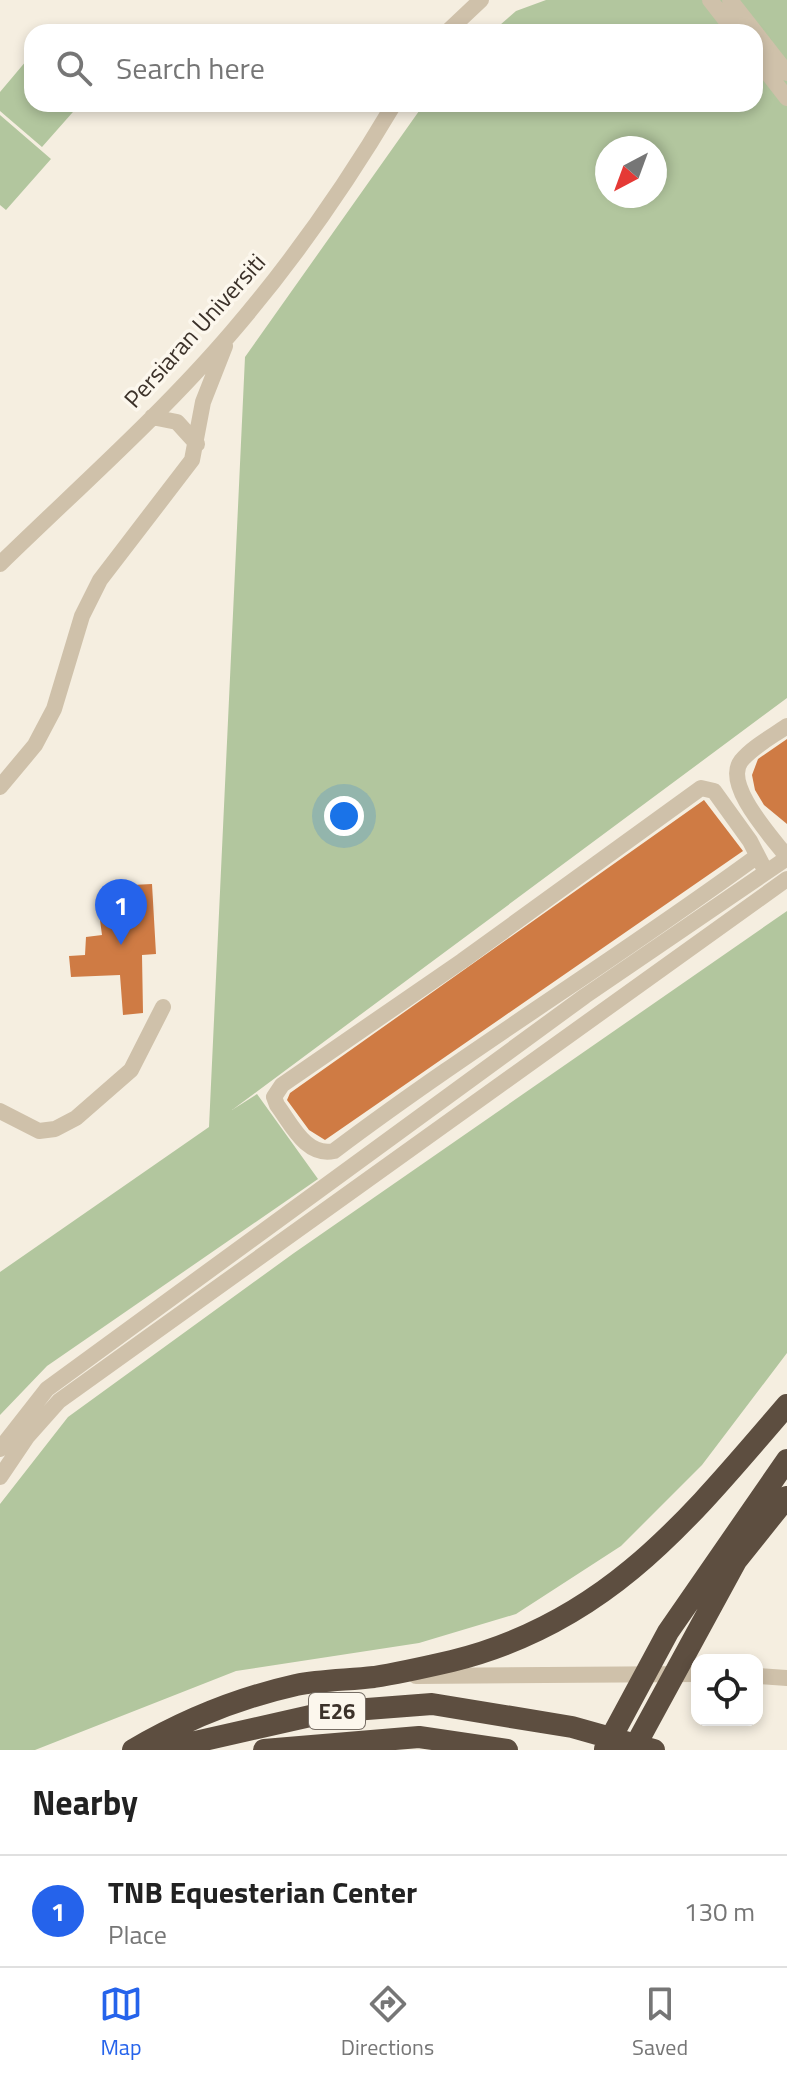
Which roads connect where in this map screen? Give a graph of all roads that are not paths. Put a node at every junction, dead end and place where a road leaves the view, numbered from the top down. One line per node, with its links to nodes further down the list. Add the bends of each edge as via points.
1 (481, 0): 4 (street)
2 (710, 0): 5 (street)
3 (730, 0): 6 (street)
4 (456, 24)
5 (729, 24)
6 (749, 24)
7 (763, 42): 9 (street)
8 (763, 67): 10 (street)
9 (787, 73)
10 (787, 98)
11 (389, 112): 12 (street, Persiaran Universiti, via 349,181)
12 (231, 333): 13 (street, Persiaran Universiti); 15 (street, via 211,377)
13 (179, 390): 14 (street, Persiaran Universiti); 15 (street, via 194,406)
14 (152, 417): 16 (street, via 177,422); 17 (street, Persiaran Universiti)
15 (198, 426): 16 (street)
16 (197, 444): 19 (street, via 192,460 100,580 82,616 54,709 35,745)
17 (0, 564)
18 (787, 726): 21 (street, via 741,761 735,775 741,794)
19 (0, 787)
20 (756, 857): 22 (street); 25 (street); 27 (street, via 714,791 701,788 341,1042 282,1085 274,1097 311,1149 323,1154)
21 (787, 858): 22 (street)
22 (766, 872): 26 (street)
23 (787, 879): 29 (street)
24 (163, 1007): 30 (street, via 131,1070 76,1118 39,1131)
25 (491, 1038): 26 (street); 27 (street)
26 (504, 1055): 28 (street)
27 (458, 1061): 28 (street)
28 (472, 1079): 29 (street); 32 (street, via 47,1389)
29 (484, 1096): 34 (street, via 59,1401)
30 (0, 1111)
31 (787, 1405): 37 (highway, via 689,1520 595,1598 547,1627 455,1660)
32 (0, 1449)
33 (787, 1460): 44 (highway, via 668,1632)
34 (0, 1477)
35 (787, 1497): 45 (highway, via 736,1561)
36 (691, 1674): 37 (street)
37 (378, 1676): 40 (highway, via 296,1685 184,1721)
38 (763, 1676): 39 (street)
39 (787, 1678)
40 (133, 1750)
41 (160, 1750): 46 (highway, E26, via 328,1712 432,1704 572,1727)
42 (264, 1750): 43 (highway, E26, via 419,1737)
43 (507, 1750)
44 (605, 1750)
45 (633, 1750)
46 (654, 1750)

